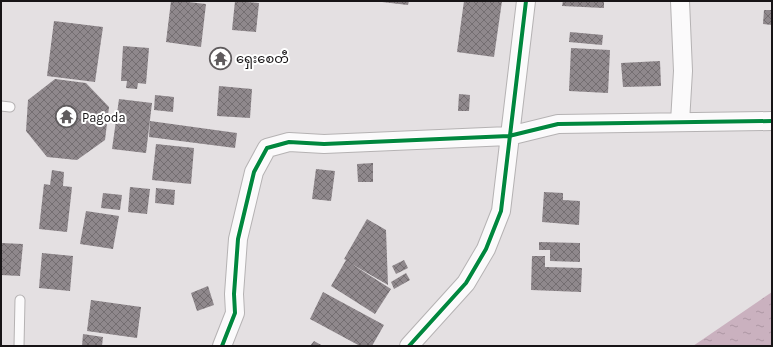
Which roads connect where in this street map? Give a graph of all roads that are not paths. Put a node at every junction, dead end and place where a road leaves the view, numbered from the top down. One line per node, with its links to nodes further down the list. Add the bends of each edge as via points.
1 (526, 1): 5 (street)
2 (680, 1): 4 (street, via 683,71)
3 (772, 121): 4 (street)
4 (680, 122): 5 (street, via 558,124)
5 (509, 136): 8 (street, via 324,144 289,142 267,148 254,172 238,240 235,313); 9 (street, via 501,211 486,249 466,283)
6 (20, 300): 7 (lane)
7 (19, 346)
8 (222, 346)
9 (409, 346)

